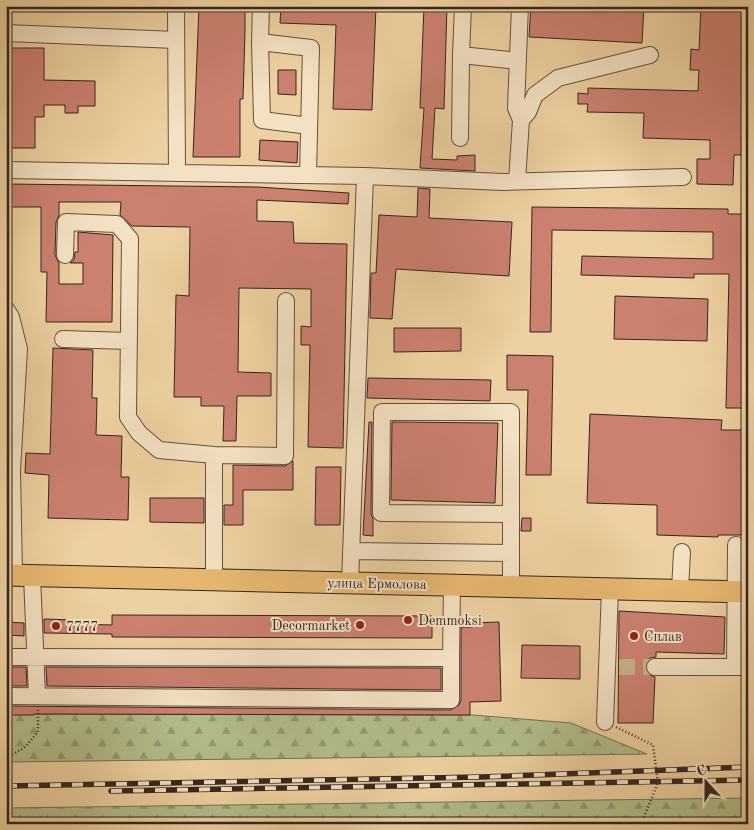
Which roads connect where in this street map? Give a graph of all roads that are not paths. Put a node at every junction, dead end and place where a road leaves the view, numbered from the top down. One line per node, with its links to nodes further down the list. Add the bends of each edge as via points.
1 (176, 6): 6 (lane)
2 (261, 6): 7 (lane)
3 (463, 6): 8 (lane)
4 (520, 6): 10 (lane)
5 (6, 33): 6 (lane)
6 (176, 40): 15 (lane)
7 (260, 42): 12 (lane, via 262,120); 12 (lane, via 311,48)
8 (461, 55): 10 (lane); 13 (lane)
9 (650, 55): 11 (lane, via 558,78 535,95)
10 (518, 61): 11 (lane, via 516,108)
11 (521, 120): 19 (lane)
12 (309, 126): 16 (lane)
13 (460, 138)
14 (6, 170): 15 (lane)
15 (177, 172): 16 (lane)
16 (308, 175): 17 (lane)
17 (365, 176): 19 (lane); 28 (lane)
18 (684, 177): 19 (lane)
19 (517, 181)
20 (65, 255): 24 (lane, via 66,222 117,224 130,239)
21 (286, 302): 25 (lane, via 284,456)
22 (8, 314): 26 (lane, via 19,349)
23 (63, 339): 24 (lane)
24 (129, 341): 25 (lane, via 128,417 139,433 159,450)
25 (214, 455): 33 (lane)
26 (9, 471): 32 (lane)
27 (510, 514): 27 (lane, via 511,412 382,412 381,513); 30 (lane)
28 (351, 551): 30 (lane); 34 (lane)
29 (682, 552): 38 (lane)
30 (510, 553): 36 (lane)
31 (740, 553): 39 (lane)
32 (18, 575): 33 (main road, улица Ермолова); 41 (lane)
33 (214, 580): 34 (main road, улица Ермолова)
34 (350, 583): 35 (main road, улица Ермолова)
35 (452, 584): 36 (main road, улица Ермолова); 42 (lane)
36 (511, 585): 37 (main road, улица Ермолова)
37 (610, 589): 38 (main road, улица Ермолова); 47 (lane, via 613,667)
38 (680, 590): 39 (main road, улица Ермолова)
39 (741, 592): 44 (lane)
40 (6, 658): 41 (lane)
41 (36, 658): 42 (lane); 46 (lane)
42 (451, 658): 46 (lane, via 451,700)
43 (655, 667): 44 (lane)
44 (742, 667)
45 (6, 696): 46 (lane)
46 (37, 696)
47 (605, 722)

